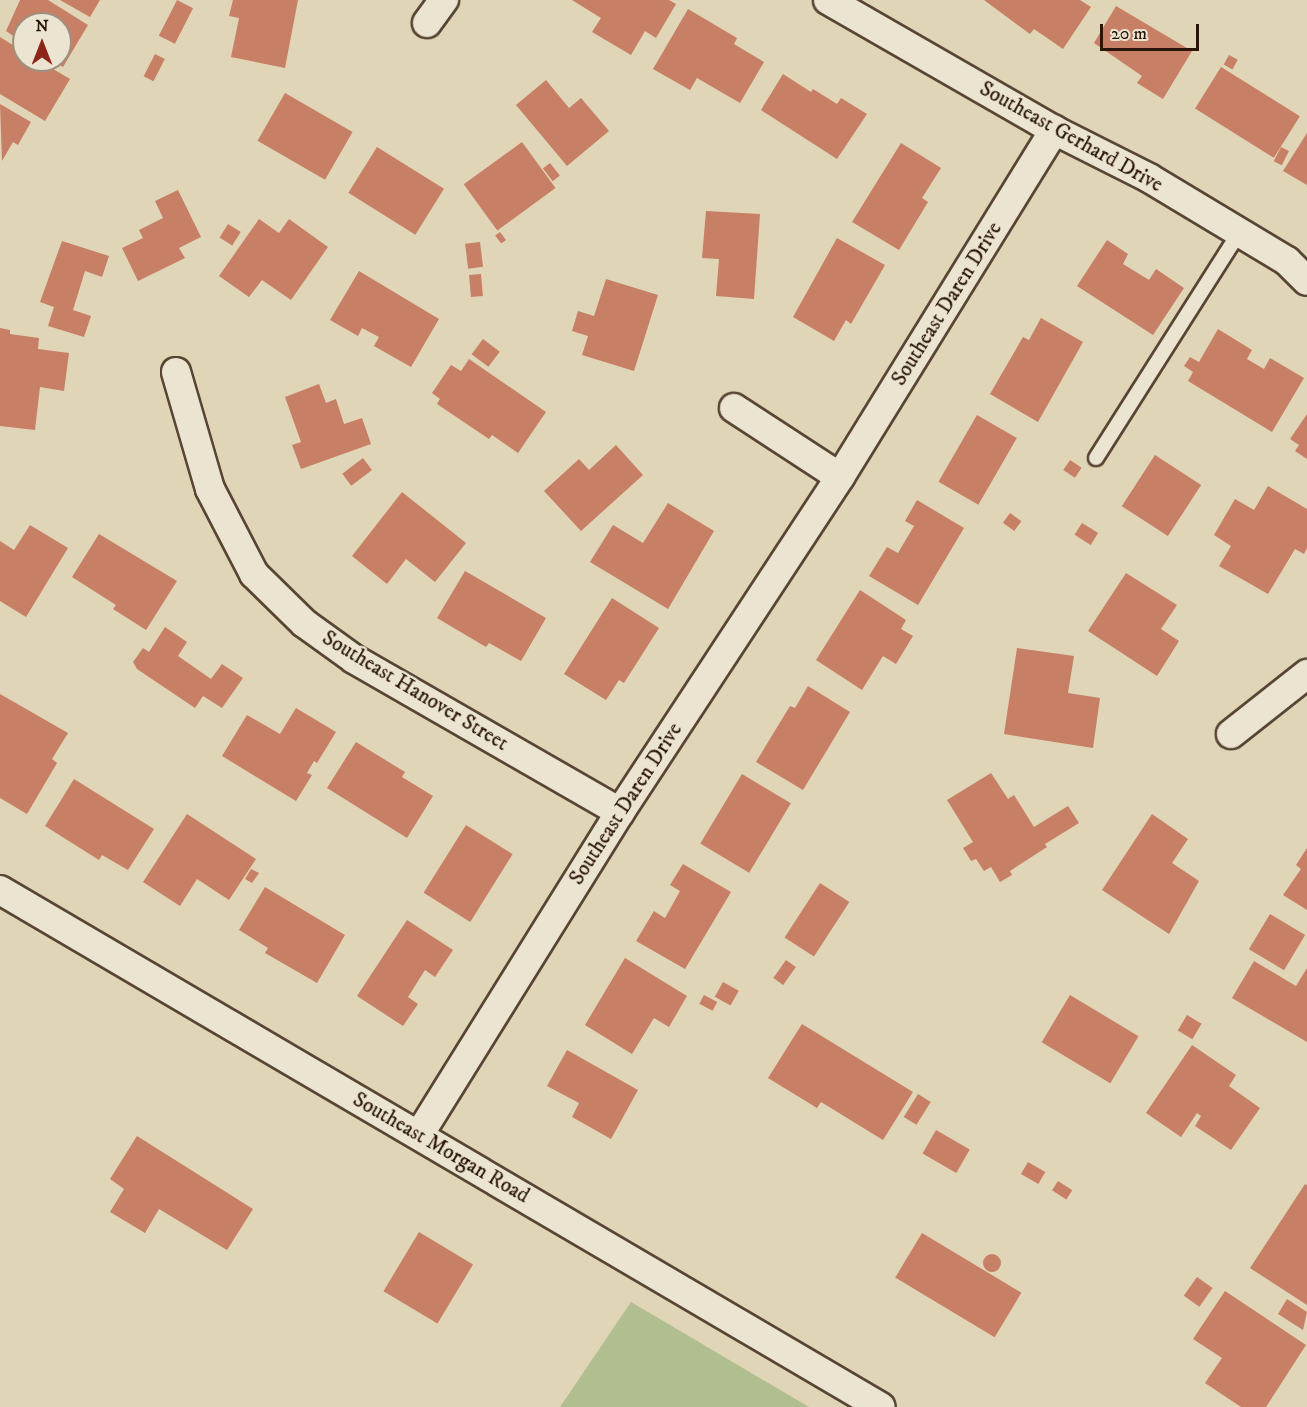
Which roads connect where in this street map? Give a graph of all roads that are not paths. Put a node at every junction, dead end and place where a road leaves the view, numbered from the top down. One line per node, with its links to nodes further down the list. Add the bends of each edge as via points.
1 (444, 0): 3 (street)
2 (828, 0): 4 (street, Southeast Gerhard Drive)
3 (427, 23)
4 (1054, 130): 5 (street, Southeast Gerhard Drive, via 1149,178); 10 (street, Southeast Daren Drive)
5 (1239, 233): 6 (street, Southeast Gerhard Drive, via 1287,261); 9 (lane)
6 (1307, 281)
7 (176, 372): 13 (street, Southeast Hanover Street, via 210,489 254,574 304,623 354,659)
8 (734, 408): 10 (street)
9 (1096, 458)
10 (840, 477): 13 (street, Southeast Daren Drive)
11 (1307, 674): 12 (street)
12 (1231, 735)
13 (620, 812): 15 (street, Southeast Daren Drive)
14 (0, 890): 15 (street, Southeast Morgan Road)
15 (419, 1136): 16 (street, Southeast Morgan Road)
16 (881, 1407)

